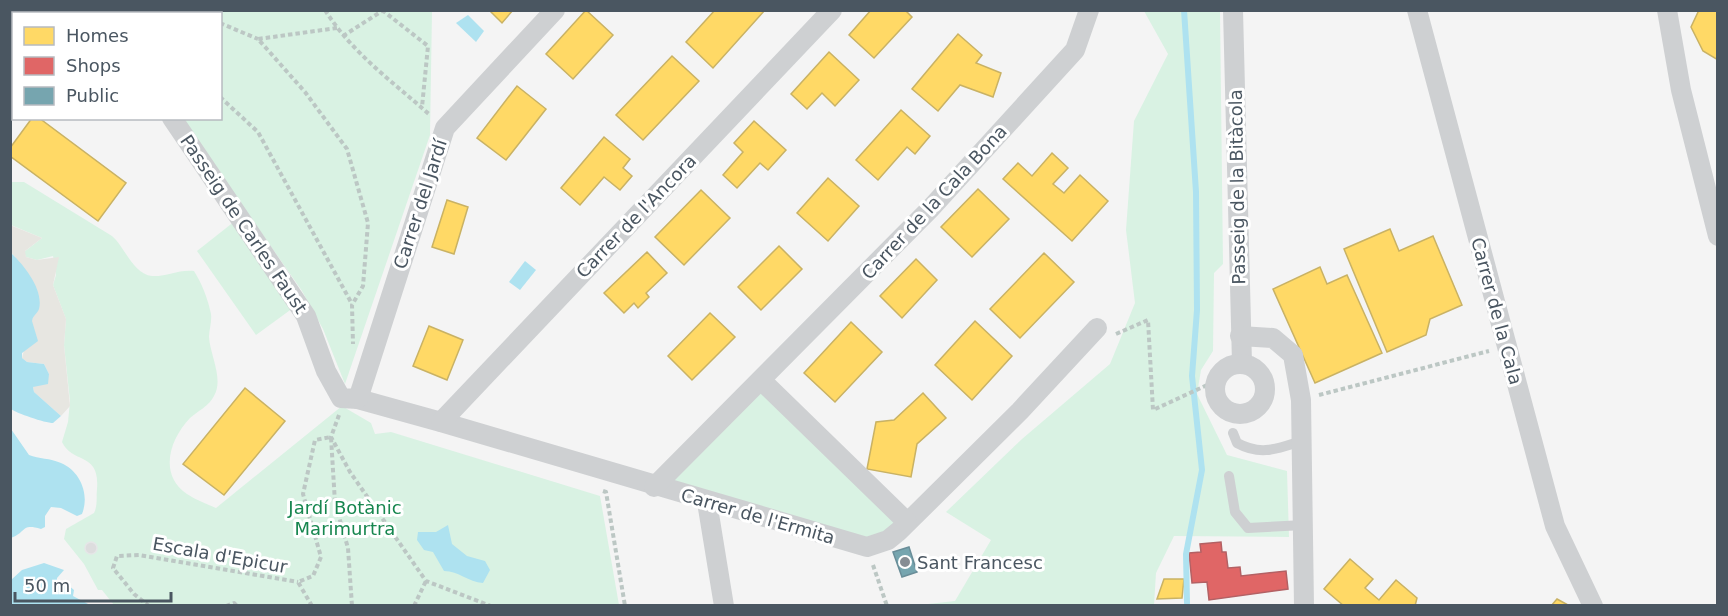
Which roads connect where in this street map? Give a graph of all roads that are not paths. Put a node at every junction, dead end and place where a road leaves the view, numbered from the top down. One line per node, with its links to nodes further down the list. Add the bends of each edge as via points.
1 (555, 10): 13 (street, Carrer del Jardí, via 444,129)
2 (832, 10): 14 (street, Carrer de l'Ancora)
3 (1089, 10): 12 (street, Carrer de la Cala Bona, via 1075,50 930,208)
4 (1233, 10): 10 (street, Passeig de la Bitàcola)
5 (1417, 10): 24 (street, Carrer de la Cala, via 1555,526)
6 (1667, 10): 8 (street, via 1681,90)
7 (173, 120): 13 (street, Passeig de Carles Faust, via 306,316 326,371)
8 (1718, 236)
9 (1102, 333): 20 (street, Carrer de l'Ermita)
10 (1240, 336): 11 (street, Passeig de la Bitàcola); 16 (street, via 1273,338 1293,355 1301,400)
11 (1242, 363): 11 (street, via 1221,371 1215,392 1227,411 1238,414 1258,406 1265,385 1261,374)
12 (762, 381): 18 (street, Carrer de la Cala Bona); 20 (street)
13 (347, 402): 14 (street, Carrer de l'Ermita)
14 (441, 422): 18 (street, Carrer de l'Ermita)
15 (1233, 433): 16 (lane, via 1237,443 1252,452)
16 (1301, 441): 21 (street)
17 (1229, 476): 21 (lane, via 1235,512 1248,528)
18 (654, 487): 19 (street, Carrer de l'Ermita)
19 (707, 502): 20 (street, Carrer de l'Ermita, via 867,547 888,540); 22 (street)
20 (907, 522)
21 (1304, 525): 23 (street)
22 (724, 606)
23 (1304, 606)
24 (1593, 606)

